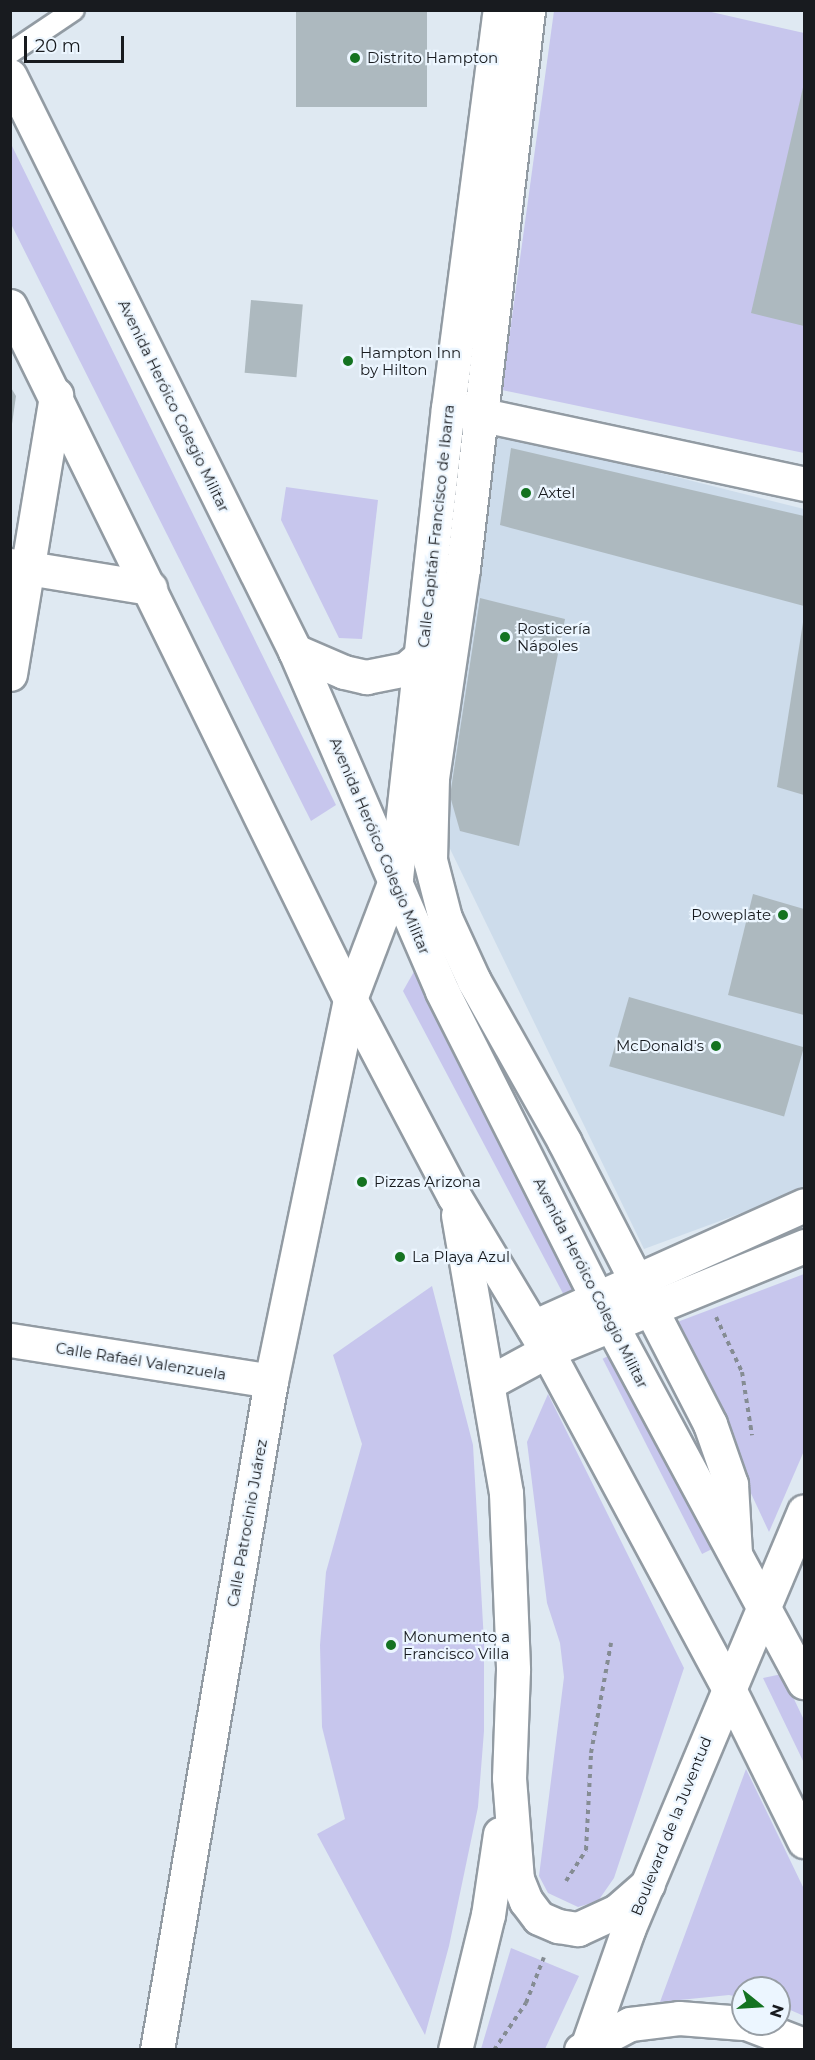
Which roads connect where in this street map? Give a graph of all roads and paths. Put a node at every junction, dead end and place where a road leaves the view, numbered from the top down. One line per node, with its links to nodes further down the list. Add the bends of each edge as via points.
1 (74, 10): 4 (lane)
2 (500, 10): 8 (main road, Calle Capitán Francisco de Ibarra)
3 (528, 10): 9 (main road)
4 (10, 53)
5 (10, 76): 13 (main road, Avenida Heróico Colegio Militar)
6 (10, 306): 7 (main road)
7 (56, 395): 11 (main road); 12 (main road)
8 (448, 408): 9 (main road); 14 (main road, Calle Capitán Francisco de Ibarra)
9 (482, 413): 10 (main road); 21 (main road, via 432,778 429,816 434,884 474,981 564,1141)
10 (804, 484)
11 (20, 567): 12 (main road); 15 (main road)
12 (150, 588): 17 (main road)
13 (295, 651): 14 (main road, via 366,677 406,669); 16 (main road, Avenida Heróico Colegio Militar)
14 (423, 654): 16 (main road, Calle Capitán Francisco de Ibarra)
15 (10, 674)
16 (396, 878): 17 (main road, Calle Capitán Francisco de Ibarra); 24 (main road, Avenida Heróico Colegio Militar, via 442,991)
17 (350, 999): 18 (main road); 27 (main road, Calle Patrocinio Juárez)
18 (454, 1196): 25 (main road); 28 (main road)
19 (804, 1205): 21 (main road)
20 (804, 1246): 22 (main road)
21 (635, 1282): 22 (main road); 24 (main road)
22 (651, 1311): 24 (main road); 31 (main road, via 688,1377 724,1460 731,1484)
23 (714, 1312): 29 (path, via 742,1372)
24 (605, 1313): 25 (main road); 31 (main road, Avenida Heróico Colegio Militar)
25 (540, 1339): 28 (main road); 35 (main road)
26 (10, 1340): 27 (main road, Calle Rafaél Valenzuela)
27 (271, 1382): 45 (main road, Calle Patrocinio Juárez)
28 (488, 1383): 36 (main road, via 506,1493 511,1584)
29 (753, 1442)
30 (804, 1512): 32 (main road, Boulevard de la Juventud)
31 (735, 1553): 32 (main road, Avenida Heróico Colegio Militar)
32 (766, 1607): 34 (main road, Avenida Heróico Colegio Militar); 35 (main road, Boulevard de la Juventud)
33 (611, 1643): 38 (path, via 591,1753 586,1850)
34 (804, 1682)
35 (728, 1687): 37 (main road); 39 (main road, Boulevard de la Juventud)
36 (509, 1778): 39 (main road, via 517,1879 539,1918 578,1929 617,1911); 46 (main road, via 488,1915)
37 (804, 1841)
38 (566, 1881)
39 (648, 1884): 44 (main road, Boulevard de la Juventud)
40 (546, 1954): 47 (path, via 526,2003)
41 (731, 2021): 44 (main road, via 716,2018 630,2024)
42 (780, 2036): 43 (main road)
43 (804, 2045)
44 (585, 2047)
45 (157, 2049)
46 (455, 2049)
47 (494, 2049)

